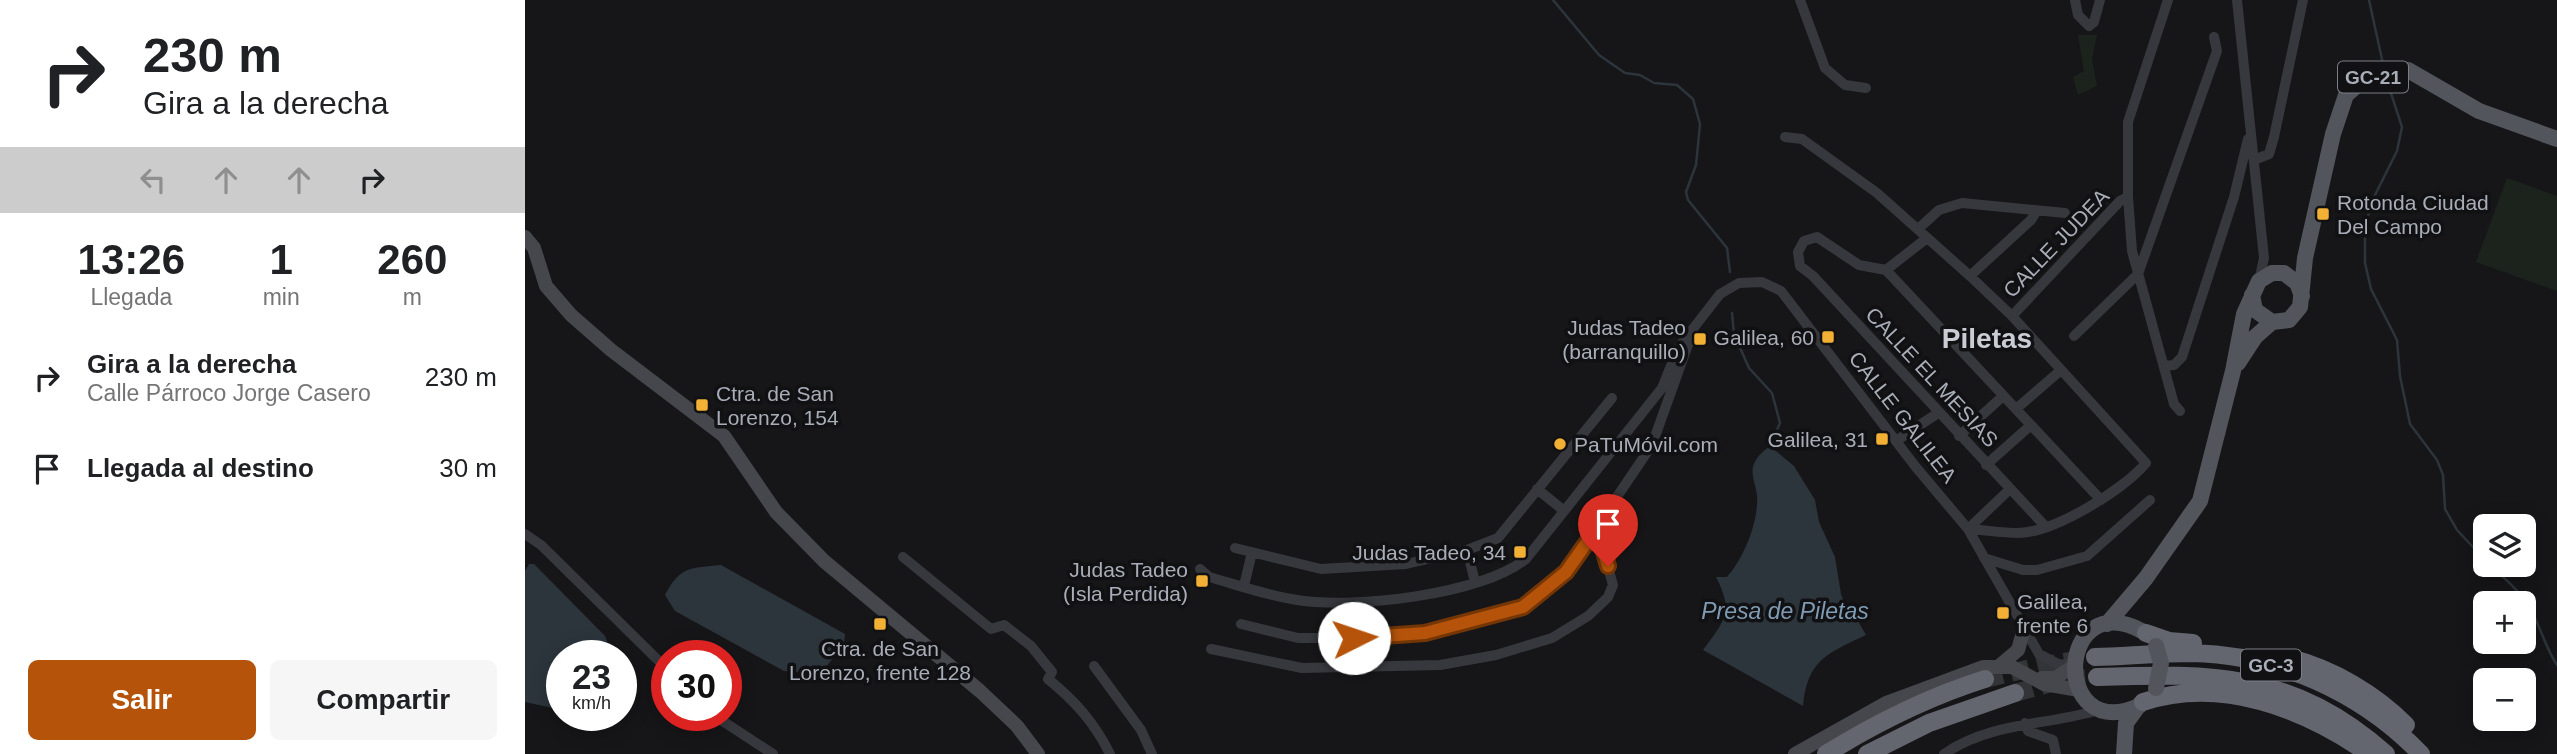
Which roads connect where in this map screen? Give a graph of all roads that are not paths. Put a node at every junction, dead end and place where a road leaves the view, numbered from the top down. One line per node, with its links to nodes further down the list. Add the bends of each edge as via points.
1 (1800, 0): 8 (street, via 1825,68 1845,85)
2 (2075, 0): 3 (street, via 2078,15 2089,26)
3 (2100, 0)
4 (2168, 0): 13 (street, via 2128,122)
5 (2237, 0): 9 (street)
6 (2303, 0): 12 (street, via 2269,154)
7 (2214, 37): 19 (street, via 2217,51)
8 (1866, 88)
9 (2249, 114): 12 (street); 14 (street, via 2247,149)
10 (1785, 137): 18 (street, via 1802,139)
11 (2557, 139): 24 (main road, GC-21, via 2479,111 2408,69 2361,82 2346,95 2333,134)
12 (2254, 160): 15 (street)
13 (2129, 197): 21 (street); 31 (street, CALLE JUDEA, via 2120,201)
14 (2234, 197): 15 (street, via 2244,187); 35 (street, via 2182,357 2174,365)
15 (2259, 198): 23 (street)
16 (2036, 212): 17 (street); 18 (street, via 1962,203 1939,210); 28 (street)
17 (2065, 213)
18 (1918, 229): 22 (street)
19 (2151, 233): 21 (street, via 2142,242); 27 (street)
20 (525, 237): 88 (street, via 534,248 546,286 571,315 724,436 776,512 804,542 980,691 1017,726)
21 (2130, 237): 27 (street)
22 (1927, 238): 25 (street); 28 (street)
23 (2262, 241): 26 (street, via 2272,264); 29 (street, via 2264,258)
24 (2305, 258): 26 (main road); 30 (main road, GC-21)
25 (1886, 270): 38 (street); 42 (street, CALLE EL MESIAS, via 1859,265 1817,237 1804,241 1798,252 1800,265)
26 (2282, 273): 29 (main road, via 2265,276); 30 (main road, via 2297,283)
27 (2138, 274): 34 (street); 35 (street)
28 (1970, 276): 31 (street)
29 (2255, 288): 32 (main road, via 2259,316); 37 (main road, via 2235,350)
30 (2302, 299): 32 (main road, via 2289,320)
31 (2012, 316): 36 (street)
32 (2272, 322): 37 (main road, via 2255,337)
33 (1692, 332): 45 (street, CALLE GALILEA, via 1720,294 1739,283 1762,282 1781,291); 51 (street, via 1678,348 1662,388); 53 (street, via 1652,444)
34 (2074, 337)
35 (2164, 366): 41 (street)
36 (2061, 370): 40 (street); 49 (street, via 2146,463)
37 (2234, 372): 62 (main road, via 2200,501)
38 (2003, 396): 40 (street); 44 (street)
39 (1612, 398): 47 (street)
40 (2016, 409): 43 (street)
41 (2180, 411)
42 (1938, 412): 44 (street, CALLE EL MESIAS); 45 (street)
43 (2031, 425): 46 (street); 49 (street)
44 (1959, 436): 46 (street, CALLE EL MESIAS)
45 (1896, 441): 54 (street, CALLE GALILEA)
46 (1986, 465): 48 (street, CALLE EL MESIAS)
47 (1537, 489): 51 (street); 57 (street, via 1498,538)
48 (2010, 490): 52 (street, CALLE EL MESIAS); 54 (street)
49 (2101, 500): 52 (street)
50 (2150, 500): 60 (street, via 2087,556 2030,570)
51 (1563, 510): 63 (street, via 1510,572)
52 (2044, 526): 54 (street, via 2020,533)
53 (1597, 528): 65 (street, via 1566,572 1547,589 1523,607 1485,618 1425,633 1354,638 1298,638); 70 (street, via 1613,585 1608,597 1588,616 1552,638 1440,665 1303,668)
54 (1968, 529): 60 (street, CALLE GALILEA)
55 (525, 534): 71 (street)
56 (1235, 548): 58 (street)
57 (1467, 550): 58 (street, via 1406,564 1321,569); 63 (street)
58 (1252, 552): 64 (street)
59 (903, 557): 89 (street, via 991,629 1004,625 1031,646 1052,672 1048,679 1097,727)
60 (1984, 558): 67 (street, CALLE GALILEA)
61 (1200, 569): 64 (street, via 1209,577)
62 (2146, 578): 66 (main road); 68 (main road, via 2134,610)
63 (1475, 582): 64 (street, via 1411,598 1328,604)
64 (1244, 586)
65 (1241, 624)
66 (2107, 624): 68 (main road, via 2133,626); 69 (main road)
67 (2024, 629): 73 (street, CALLE GALILEA, via 2039,654); 75 (street, via 2018,650)
68 (2149, 637): 82 (main road, bridge, via 2161,663 2156,688); 100 (highway, via 2258,649 2327,671 2387,707)
69 (2078, 646): 73 (street); 76 (main road)
70 (1211, 649)
71 (651, 653)
72 (2095, 657): 99 (highway, GC-3, via 2192,653 2256,660 2325,684 2355,700)
73 (2052, 662): 76 (street)
74 (1094, 666): 90 (street, via 1141,730)
75 (1999, 666): 77 (street); 91 (street, via 1971,670 1886,703)
76 (2073, 666): 77 (street, via 2055,677); 81 (main road)
77 (2033, 677): 81 (street)
78 (2097, 677): 98 (highway, GC-3, via 2188,674 2250,681 2314,704)
79 (1985, 680): 92 (highway, via 1910,708)
80 (2015, 693): 93 (highway, via 1929,723)
81 (2081, 693): 83 (main road); 84 (street, via 2074,711)
82 (2141, 704): 83 (main road, via 2129,710); 96 (main road, via 2126,723); 97 (highway, via 2166,695 2202,694 2279,705 2316,720)
83 (2103, 710): 84 (street); 96 (main road, via 2118,733)
84 (2055, 720): 85 (street)
85 (2025, 723): 94 (street, via 1996,729); 95 (street, via 2028,731 2053,740)
86 (738, 731): 87 (street)
87 (773, 754)
88 (1038, 754)
89 (1110, 754)
90 (1152, 754)
91 (1795, 754)
92 (1826, 754)
93 (1867, 754)
94 (1944, 754)
95 (2056, 754)
96 (2124, 754)
97 (2369, 754)
98 (2386, 754)
99 (2421, 754)
100 (2432, 754)

